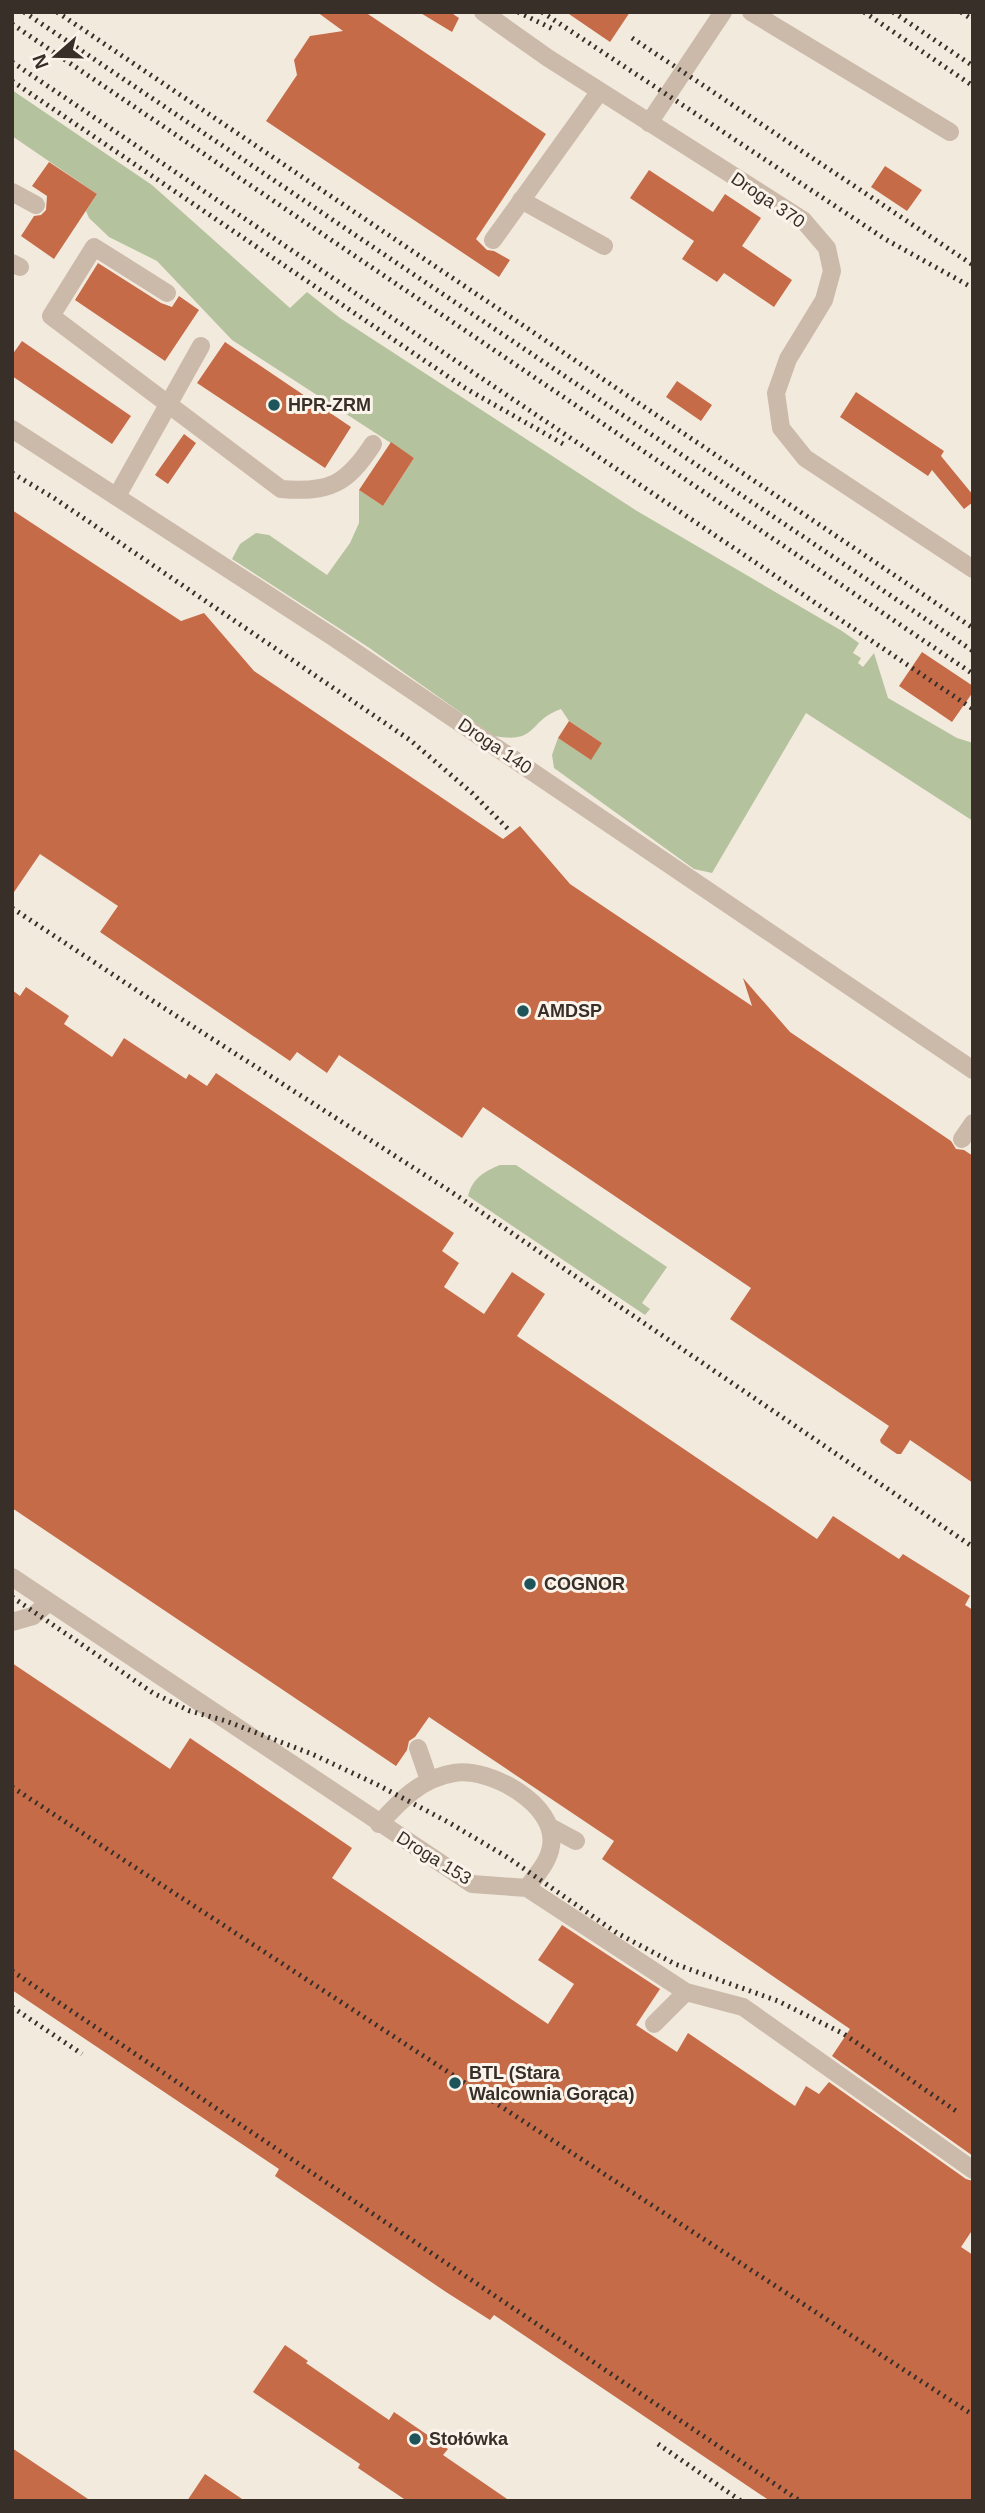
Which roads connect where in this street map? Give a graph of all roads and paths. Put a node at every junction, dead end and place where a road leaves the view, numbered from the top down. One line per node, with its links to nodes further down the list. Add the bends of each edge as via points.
1 (483, 12): 4 (lane, Droga 370)
2 (723, 12): 5 (lane)
3 (751, 12): 6 (lane)
4 (600, 91): 5 (lane, Droga 370); 8 (lane)
5 (649, 123): 18 (lane, Droga 370, via 803,220 827,248 832,271 824,300 788,359 776,393 781,428 805,458)
6 (950, 132)
7 (12, 192): 9 (lane)
8 (521, 200): 10 (lane); 11 (lane)
9 (36, 205)
10 (493, 240)
11 (604, 246)
12 (167, 293): 14 (lane, via 94,247 51,316)
13 (201, 346): 14 (lane)
14 (169, 403): 16 (lane, via 281,489 310,491 335,484 358,468); 17 (lane)
15 (12, 429): 17 (lane, Droga 140)
16 (373, 444)
17 (117, 496): 19 (lane, Droga 140)
18 (973, 569)
19 (973, 1070)
20 (973, 1123): 21 (lane)
21 (962, 1139)
22 (12, 1577): 23 (lane, Droga 153)
23 (49, 1602): 24 (lane, via 33,1616); 27 (lane, Droga 153)
24 (12, 1622)
25 (418, 1748): 26 (lane)
26 (429, 1780): 27 (lane, via 406,1794); 28 (lane, via 454,1773 483,1774 529,1798)
27 (379, 1824): 30 (lane, Droga 153, via 472,1884)
28 (550, 1827): 29 (lane); 30 (lane, via 548,1858)
29 (576, 1841)
30 (527, 1888): 31 (lane, Droga 153)
31 (686, 1992): 32 (lane); 33 (lane, Droga 153, via 743,2007)
32 (654, 2024)
33 (973, 2170)

